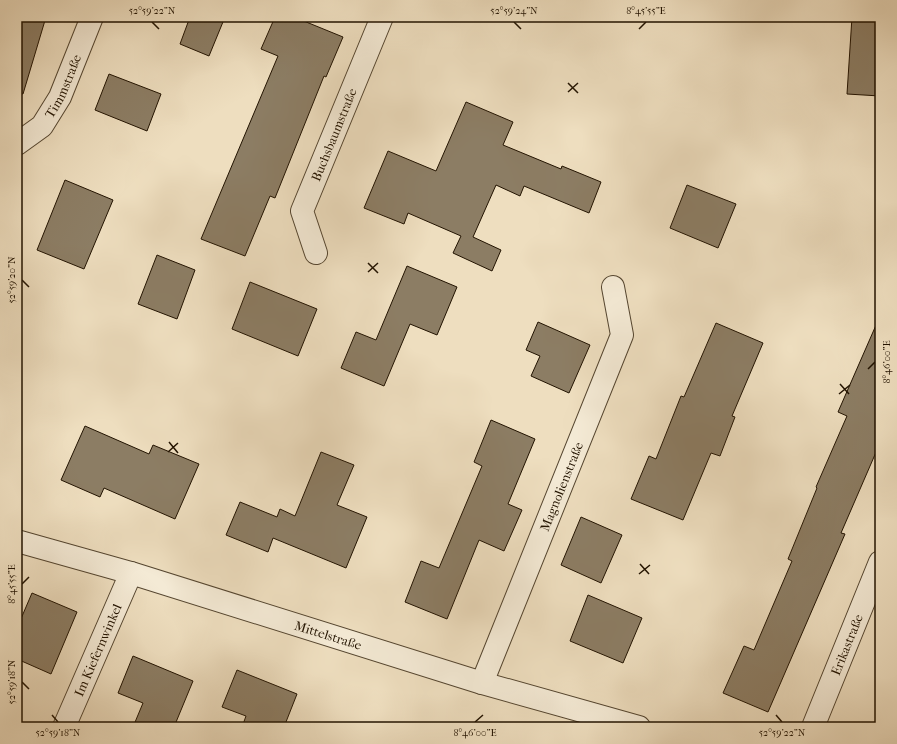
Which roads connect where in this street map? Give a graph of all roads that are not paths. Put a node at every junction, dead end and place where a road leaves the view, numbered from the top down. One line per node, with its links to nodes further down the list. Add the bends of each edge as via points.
1 (92, 17): 3 (street, Timmstraße, via 60,97 42,126)
2 (382, 17): 4 (street, Buchsbaumstraße, via 302,211)
3 (17, 144)
4 (316, 253)
5 (613, 287): 9 (street, Magnolienstraße, via 622,335)
6 (17, 541): 8 (street, Mittelstraße)
7 (880, 562): 12 (street, Erikastraße)
8 (130, 573): 9 (street, Mittelstraße); 10 (street, Im Kiefernwinkel)
9 (482, 683): 11 (street, Mittelstraße)
10 (64, 727)
11 (639, 727)
12 (813, 727)

